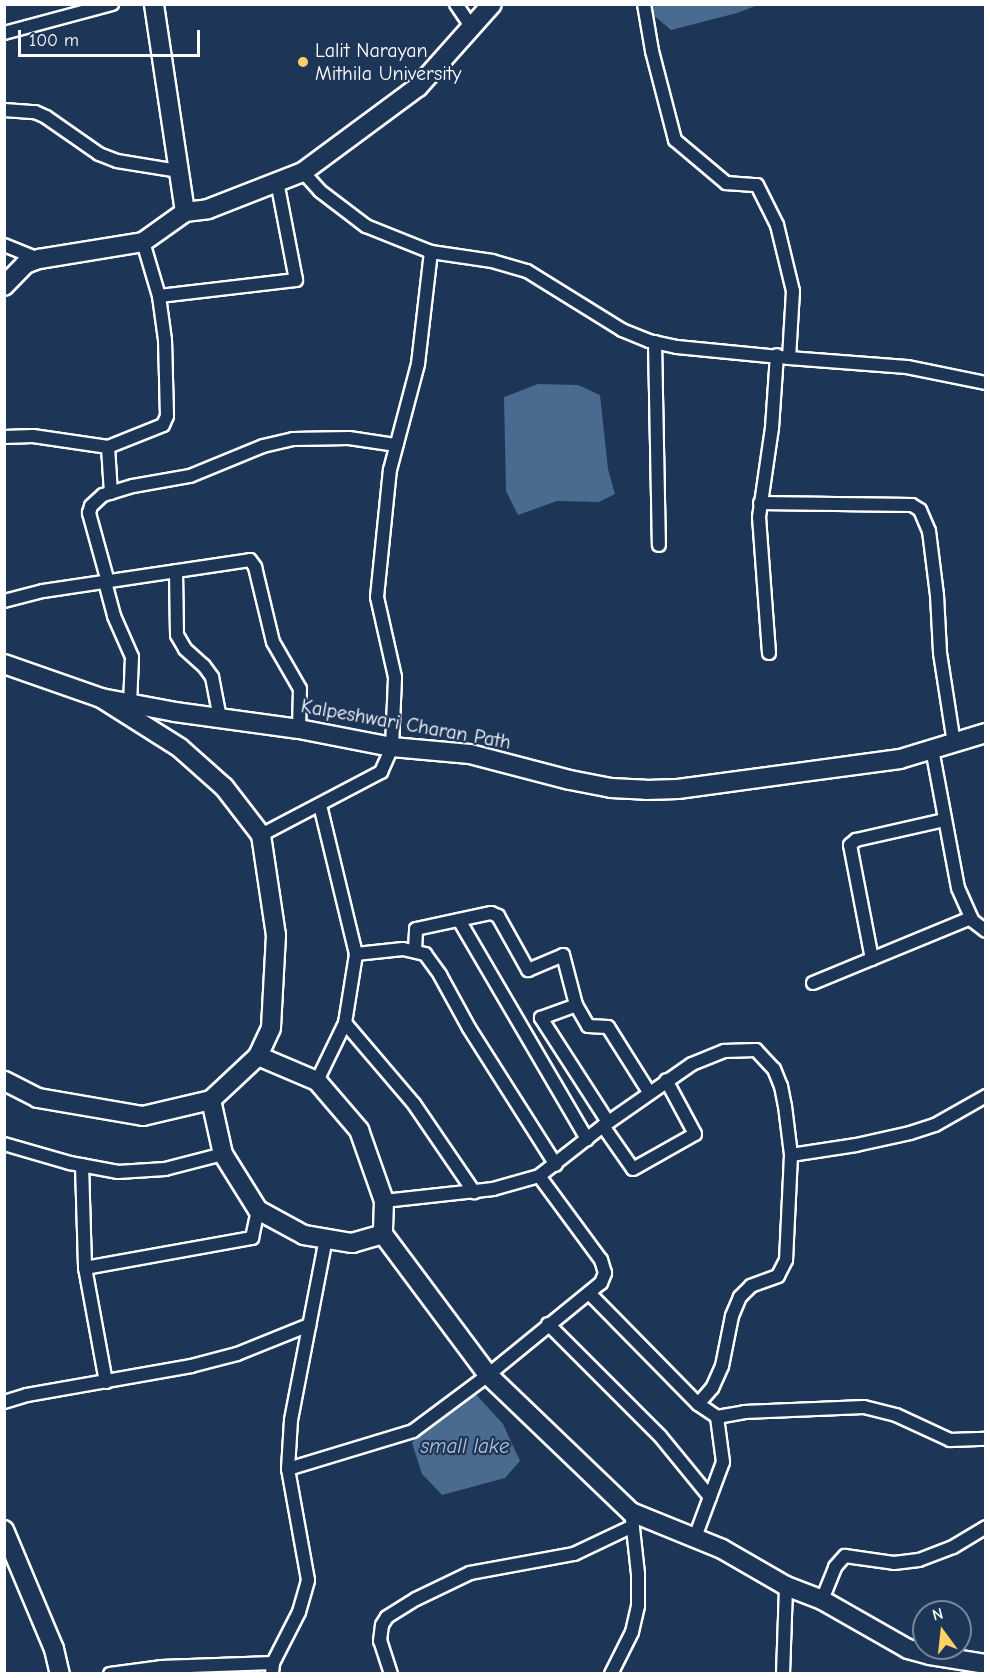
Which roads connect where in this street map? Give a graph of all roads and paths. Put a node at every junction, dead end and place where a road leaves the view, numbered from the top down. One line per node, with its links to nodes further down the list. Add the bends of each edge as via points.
1 (112, 4): 7 (street)
2 (154, 4): 9 (street)
3 (456, 4): 6 (street)
4 (492, 4): 6 (street)
5 (644, 4): 20 (street, via 675,140 726,183 757,185 777,225 793,291)
6 (471, 26): 10 (street, via 418,87)
7 (4, 33)
8 (4, 110): 9 (street, via 35,112 99,154 117,161)
9 (179, 171): 12 (street)
10 (303, 172): 11 (street); 15 (street, via 320,191 366,226)
11 (277, 181): 12 (street, via 208,209); 18 (street, via 296,280)
12 (185, 212): 13 (street)
13 (142, 242): 16 (street); 18 (street)
14 (4, 246): 16 (street)
15 (431, 252): 19 (street, via 492,261 527,272 622,330); 23 (street, via 418,364)
16 (39, 259): 17 (street, via 25,264)
17 (4, 286)
18 (159, 296): 24 (street, via 165,340 165,421 156,429)
19 (655, 342): 20 (street); 27 (street)
20 (783, 357): 21 (street, via 907,367); 26 (street)
21 (986, 383)
22 (4, 437): 24 (street, via 33,436)
23 (396, 445): 25 (street, via 350,438 293,439 263,446 190,476); 39 (street, via 377,597 395,677)
24 (108, 447): 25 (street)
25 (111, 493): 29 (street, via 96,500 89,513)
26 (760, 503): 31 (street); 38 (street, via 912,505 920,510 928,531)
27 (659, 545)
28 (176, 571): 29 (street); 35 (street, via 177,635 212,677); 36 (street, via 252,561 273,642 300,689)
29 (107, 582): 30 (street); 34 (street, via 114,616 132,657)
30 (4, 601)
31 (769, 653)
32 (4, 664): 33 (street)
33 (101, 698): 34 (street, Kalpeshwari Charan Path); 43 (street, via 180,748 224,787)
34 (130, 704): 35 (street, Kalpeshwari Charan Path)
35 (220, 718): 36 (street, Kalpeshwari Charan Path)
36 (299, 729): 39 (street, Kalpeshwari Charan Path)
37 (986, 733): 38 (street, Kalpeshwari Charan Path)
38 (954, 743): 40 (street, Kalpeshwari Charan Path)
39 (392, 747): 40 (street, Kalpeshwari Charan Path, via 470,754 570,780 646,790 889,760); 41 (street, via 381,772)
40 (932, 749): 42 (street)
41 (320, 805): 43 (street); 48 (street)
42 (944, 820): 44 (street, via 958,888); 49 (street, via 856,840 850,845)
43 (261, 835): 53 (street, via 276,935 271,1028)
44 (971, 918): 46 (street, via 977,927); 49 (street)
45 (459, 920): 47 (street, via 416,929); 51 (street, via 491,913 498,916 528,970 564,955); 61 (street)
46 (986, 930)
47 (415, 950): 48 (street); 66 (street, via 433,963 469,1028)
48 (356, 954): 52 (street)
49 (872, 959): 50 (street)
50 (813, 983)
51 (576, 1005): 57 (street, via 588,1026 608,1027); 60 (street, via 541,1018)
52 (345, 1023): 56 (street); 68 (street, via 414,1104)
53 (258, 1056): 56 (street); 59 (street)
54 (666, 1080): 57 (street); 60 (street, via 695,1134 633,1169); 64 (street, via 724,1050 756,1050 774,1069 781,1086)
55 (4, 1081): 59 (street, via 38,1098 143,1116)
56 (317, 1081): 69 (street, via 358,1130)
57 (649, 1092): 60 (street)
58 (986, 1096): 64 (street, via 935,1125 910,1133)
59 (211, 1100): 63 (street)
60 (605, 1124): 61 (street)
61 (587, 1139): 66 (street)
62 (4, 1144): 65 (street)
63 (224, 1154): 65 (street, via 165,1168 117,1172); 70 (street)
64 (791, 1155): 80 (street, via 786,1260 778,1276 751,1286 740,1297 722,1366)
65 (82, 1165): 73 (street)
66 (556, 1165): 67 (street)
67 (539, 1176): 68 (street); 74 (street, via 604,1268 604,1279)
68 (474, 1192): 69 (street)
69 (384, 1201): 71 (street)
70 (258, 1210): 72 (street, via 304,1235); 73 (street, via 252,1238)
71 (383, 1234): 72 (street, via 352,1243); 77 (street)
72 (326, 1239): 76 (street)
73 (85, 1268): 78 (street)
74 (589, 1293): 75 (street); 80 (street)
75 (548, 1324): 77 (street); 84 (street, via 660,1436)
76 (309, 1325): 78 (street, via 237,1354); 83 (street, via 291,1420)
77 (488, 1375): 83 (street, via 404,1436); 85 (street)
78 (106, 1382): 79 (street)
79 (4, 1402)
80 (698, 1404): 81 (street)
81 (717, 1417): 82 (street, via 744,1412 864,1407 896,1415 950,1440); 84 (street, via 723,1462)
82 (986, 1439)
83 (288, 1469): 92 (street, via 308,1580 299,1612)
84 (710, 1497): 88 (street)
85 (632, 1519): 88 (street); 95 (street, via 574,1554 470,1573 387,1617 380,1633); 96 (street, via 638,1606 632,1632)
86 (986, 1527): 90 (street, via 953,1547 919,1560 894,1563 845,1556 835,1567)
87 (4, 1530): 93 (street, via 54,1649)
88 (694, 1540): 89 (street, via 722,1549)
89 (786, 1586): 90 (street); 97 (street)
90 (822, 1600): 91 (street, via 908,1648)
91 (986, 1664)
92 (273, 1668): 94 (street, via 161,1667)
93 (60, 1674)
94 (110, 1674)
95 (391, 1674)
96 (611, 1674)
97 (783, 1674)

